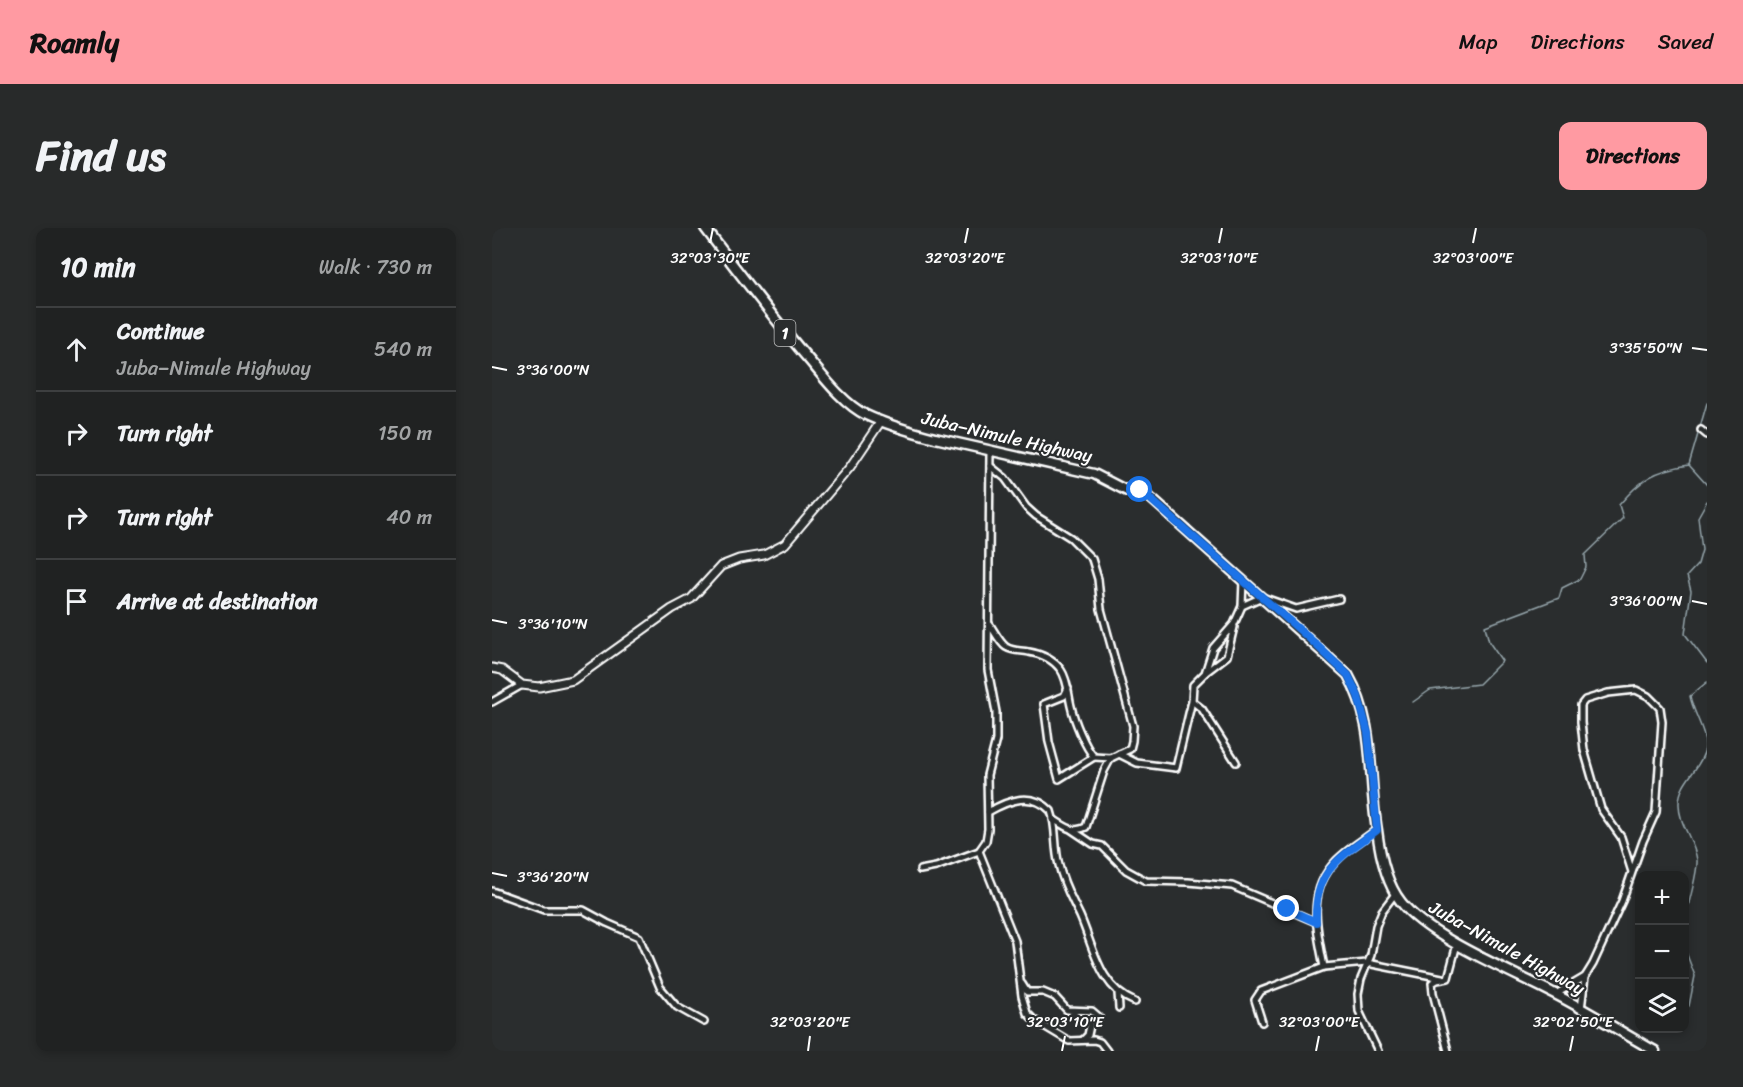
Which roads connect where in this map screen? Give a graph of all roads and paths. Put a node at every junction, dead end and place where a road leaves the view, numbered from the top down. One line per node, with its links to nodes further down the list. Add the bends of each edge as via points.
1 (705, 228): 2 (main road, 1, via 824,378 864,414)
2 (881, 420): 5 (main road, Juba–Nimule Highway / 1); 15 (street, via 850,467 785,544 764,555 721,566 691,599 573,680 539,687)
3 (1701, 430): 4 (street)
4 (1707, 435)
5 (990, 451): 6 (street); 7 (main road, Juba–Nimule Highway / 1, via 1094,474 1127,490 1140,490)
6 (990, 466): 12 (street); 19 (street, via 1036,516 1086,552 1096,568 1101,609 1133,726 1130,749)
7 (1243, 580): 8 (main road, Juba–Nimule Highway / 1); 10 (street)
8 (1262, 597): 9 (street, via 1296,609); 10 (street); 26 (main road, Juba–Nimule Highway / 1, via 1348,675 1354,686 1368,733)
9 (1339, 599)
10 (1242, 606): 11 (street)
11 (1234, 624): 14 (street, via 1213,648); 14 (street, via 1227,656)
12 (990, 625): 16 (street, via 1005,646 1050,658 1062,671); 23 (street, via 988,670 996,730 987,775)
13 (492, 668): 15 (street, via 502,670)
14 (1205, 673): 17 (street, via 1193,685)
15 (522, 685): 18 (street)
16 (1068, 688): 20 (street, via 1071,707); 20 (street, via 1064,696 1044,704 1059,779)
17 (1192, 701): 19 (street, via 1176,768 1137,762); 22 (street, via 1202,709)
18 (492, 702)
19 (1119, 754): 21 (street)
20 (1094, 757): 21 (street)
21 (1111, 758): 25 (street, via 1086,827)
22 (1236, 762)
23 (988, 812): 24 (street, via 1014,799 1026,799 1045,804); 27 (street, via 986,841)
24 (1053, 819): 25 (street); 39 (street, via 1066,890 1101,971)
25 (1072, 830): 32 (street, via 1102,846 1126,870 1146,881 1232,886)
26 (1377, 830): 31 (main road, Juba–Nimule Highway / 1); 32 (street, via 1336,861 1320,883)
27 (979, 851): 28 (street); 38 (street, via 1015,941)
28 (920, 870)
29 (1632, 872): 29 (street, via 1656,812 1662,722 1660,708 1636,690 1608,693 1581,705 1584,750 1600,809 1621,837); 36 (street, via 1618,910)
30 (492, 891): 46 (street, via 544,910 582,910 639,937 660,987 677,1007)
31 (1395, 894): 33 (main road, Juba–Nimule Highway / 1, via 1420,920); 34 (street, via 1382,911)
32 (1316, 922): 35 (street)
33 (1457, 944): 37 (street, via 1448,978); 40 (main road, Juba–Nimule Highway / 1)
34 (1367, 963): 35 (street); 37 (street); 50 (street, via 1358,994 1359,1011)
35 (1324, 967): 47 (street, via 1261,991 1255,1000)
36 (1584, 977): 40 (street); 43 (street)
37 (1442, 978): 51 (street, via 1432,983)
38 (1020, 980): 44 (street, via 1027,992 1055,997); 48 (street, via 1027,1013 1034,1020 1070,1041)
39 (1118, 993): 41 (street); 42 (street)
40 (1556, 994): 43 (main road, Juba–Nimule Highway / 1)
41 (1135, 1002)
42 (1119, 1008)
43 (1581, 1009): 52 (main road, Juba–Nimule Highway / 1)
44 (1072, 1011): 45 (street, via 1085,1022); 45 (street, via 1092,1011 1099,1017)
45 (1091, 1020): 48 (street)
46 (704, 1022)
47 (1262, 1022)
48 (1083, 1040): 49 (street, via 1100,1042)
49 (1107, 1051)
50 (1378, 1051)
51 (1448, 1051)
52 (1655, 1051)

